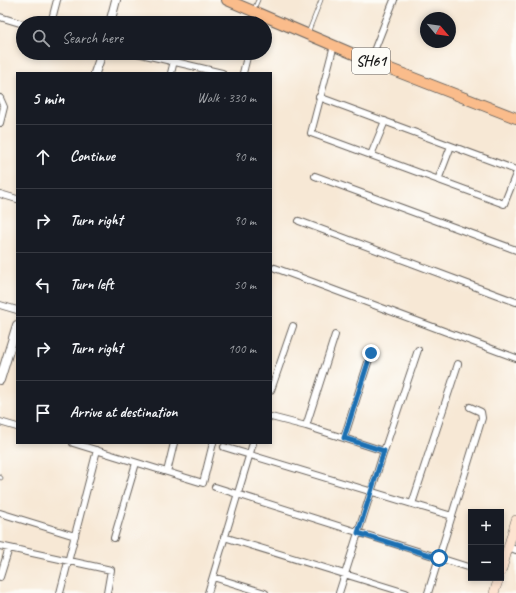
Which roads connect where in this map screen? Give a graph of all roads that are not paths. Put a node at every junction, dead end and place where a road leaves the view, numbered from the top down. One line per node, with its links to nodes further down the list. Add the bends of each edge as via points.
1 (57, 0): 8 (street)
2 (116, 0): 9 (street)
3 (258, 0): 7 (lane)
4 (321, 0): 15 (lane)
5 (394, 0): 20 (street)
6 (232, 1): 7 (main road, SH61)
7 (256, 12): 10 (street); 11 (main road, SH61)
8 (53, 16)
9 (112, 16)
10 (256, 16)
11 (266, 16)
12 (0, 17): 14 (street)
13 (272, 18): 15 (main road, SH61)
14 (16, 22)
15 (308, 33): 16 (main road, SH61)
16 (334, 45): 20 (main road, SH61); 26 (street)
17 (100, 60): 22 (street)
18 (166, 60): 21 (street)
19 (246, 60): 25 (street)
20 (370, 60): 28 (main road, SH61)
21 (174, 62): 23 (street); 24 (street)
22 (95, 72)
23 (170, 72)
24 (218, 72)
25 (243, 72)
26 (319, 97): 29 (street); 32 (street, via 311,133)
27 (0, 98): 30 (street, via 4,107)
28 (516, 118)
29 (385, 121): 31 (street); 32 (street)
30 (0, 123)
31 (451, 146): 33 (street); 36 (street)
32 (371, 155): 36 (street)
33 (516, 170)
34 (516, 174): 36 (street, via 504,204)
35 (315, 176): 40 (street)
36 (438, 180)
37 (0, 194): 38 (street)
38 (16, 199)
39 (299, 221): 42 (street)
40 (516, 250)
41 (275, 268): 50 (street)
42 (516, 302)
43 (0, 305): 44 (street)
44 (16, 310)
45 (293, 326): 53 (street)
46 (16, 328): 52 (street)
47 (335, 335): 57 (street)
48 (418, 350): 66 (street)
49 (371, 353): 59 (street)
50 (516, 358)
51 (458, 364): 73 (street)
52 (0, 380)
53 (272, 387)
54 (470, 407): 75 (street, via 481,412 482,418)
55 (272, 417): 57 (street)
56 (0, 422): 58 (street)
57 (306, 426): 59 (street)
58 (16, 427)
59 (344, 438): 66 (street)
60 (76, 444): 65 (street)
61 (174, 444): 69 (street)
62 (213, 444): 69 (street, via 203,483)
63 (254, 444): 67 (street)
64 (224, 447): 67 (street)
65 (96, 450): 68 (street); 78 (street)
66 (384, 451): 71 (street)
67 (250, 455): 71 (street); 72 (street)
68 (136, 464): 69 (street); 80 (street)
69 (168, 472)
70 (215, 487): 72 (street)
71 (371, 492): 73 (street); 77 (street)
72 (238, 494): 77 (street); 79 (street)
73 (412, 504): 75 (street)
74 (0, 513): 78 (street)
75 (452, 516): 84 (street)
76 (516, 520): 83 (main road)
77 (358, 533): 84 (street); 88 (street)
78 (75, 536): 85 (street)
79 (224, 537): 88 (street); 90 (street)
80 (114, 538)
81 (0, 546): 82 (street)
82 (8, 548): 85 (street); 89 (street)
83 (512, 548): 86 (main road)
84 (439, 558): 87 (street); 99 (street)
85 (69, 562): 93 (street); 94 (street, via 112,570)
86 (504, 565)
87 (468, 567)
88 (345, 574): 97 (street); 98 (street)
89 (0, 577)
90 (213, 577): 92 (street); 95 (street)
91 (498, 581): 100 (main road)
92 (254, 591): 96 (street)
93 (60, 593)
94 (107, 593)
95 (208, 593)
96 (265, 593)
97 (339, 593)
98 (406, 593)
99 (428, 593)
100 (494, 593)

